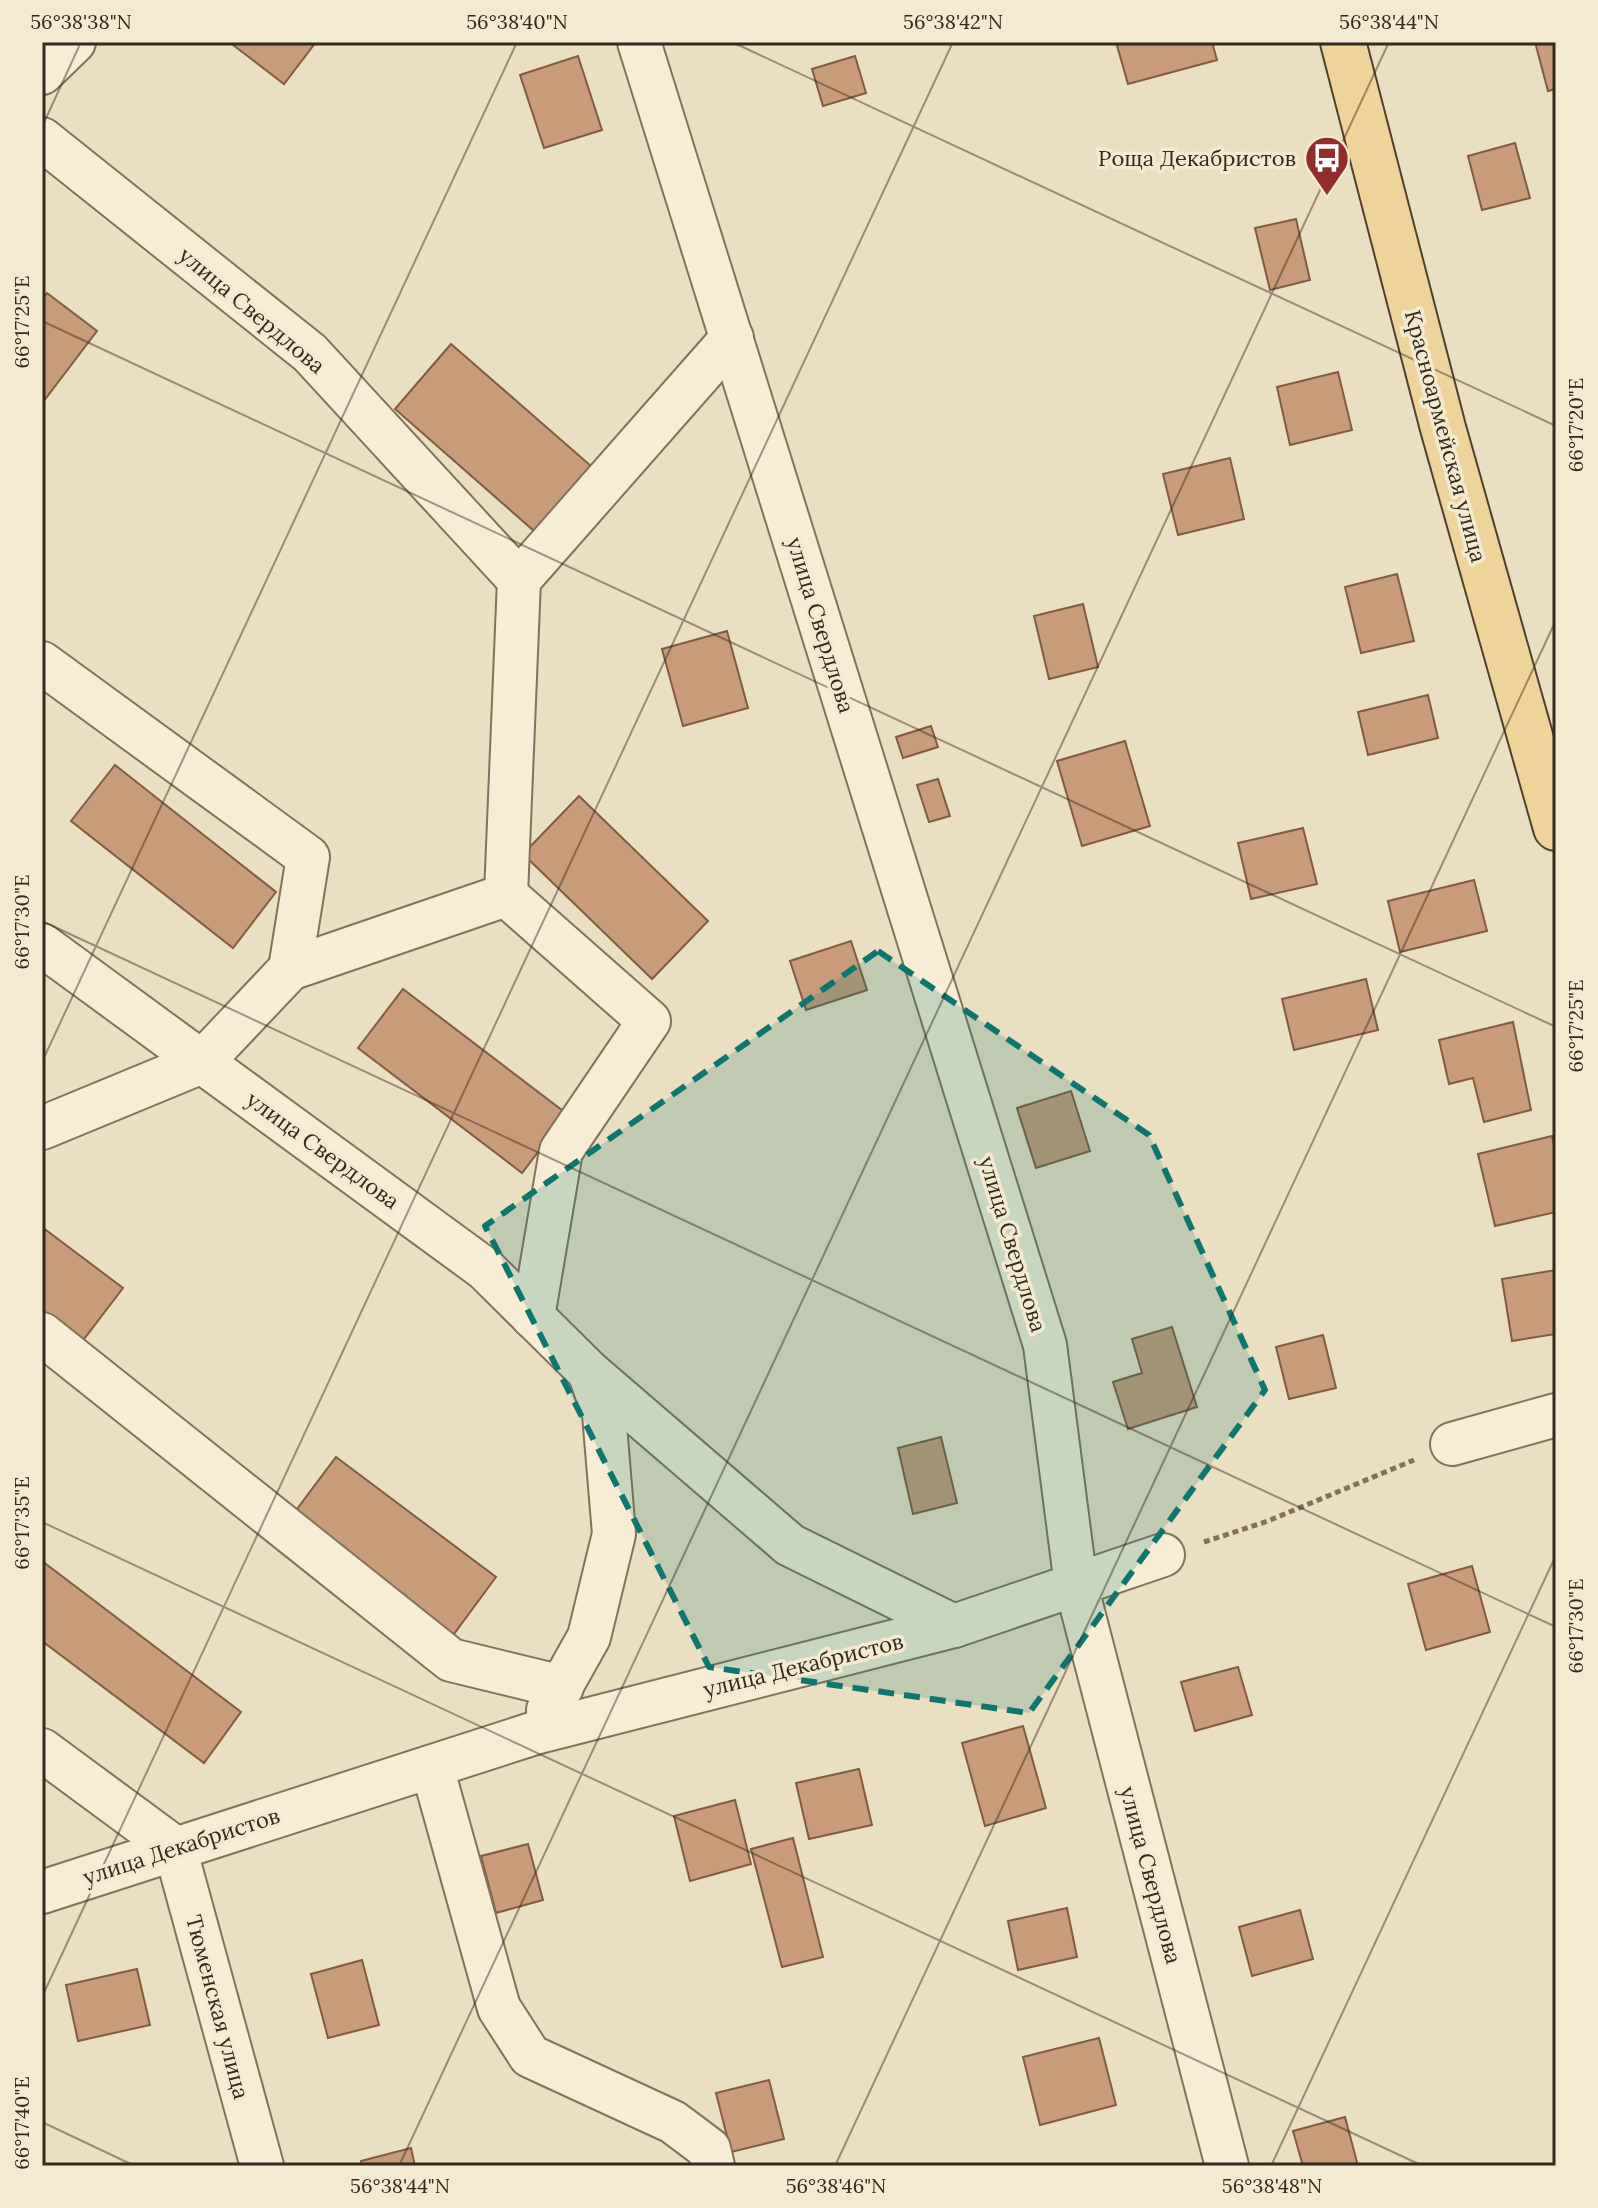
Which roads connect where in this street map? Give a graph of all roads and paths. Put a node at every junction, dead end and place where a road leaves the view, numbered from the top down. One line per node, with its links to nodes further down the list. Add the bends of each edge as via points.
1 (74, 42): 4 (street)
2 (639, 42): 6 (street, улица Свердлова)
3 (1343, 42): 9 (main road, Красноармейская улица, via 1443,428)
4 (42, 73)
5 (42, 139): 7 (street, улица Свердлова, via 310,353)
6 (732, 338): 7 (street); 21 (street, улица Свердлова, via 1045,1345)
7 (519, 580): 10 (street)
8 (42, 663): 12 (street, via 308,857)
9 (1556, 828)
10 (506, 895): 12 (street); 15 (street, via 649,1021 561,1151)
11 (42, 945): 13 (street, улица Свердлова)
12 (290, 969): 13 (street)
13 (202, 1062): 14 (street); 15 (street, улица Свердлова, via 485,1269)
14 (42, 1128)
15 (533, 1317): 17 (street, улица Свердлова)
16 (42, 1334): 23 (street, via 451,1660)
17 (589, 1372): 22 (street, улица Свердлова, via 790,1545); 23 (street, улица Свердлова, via 604,1414 614,1534 589,1637)
18 (1556, 1415): 19 (street)
19 (1452, 1444): 20 (path, via 1268,1521)
20 (1163, 1555): 21 (street, улица Декабристов)
21 (1076, 1585): 22 (street, улица Декабристов); 31 (street, улица Свердлова)
22 (954, 1626): 24 (street, улица Декабристов)
23 (562, 1687): 24 (street, улица Свердлова)
24 (535, 1733): 26 (street, улица Декабристов)
25 (42, 1750): 27 (street)
26 (432, 1767): 27 (street, улица Декабристов); 30 (street, via 499,2008 530,2056 673,2122 709,2149)
27 (175, 1848): 28 (street, улица Декабристов); 29 (street, Тюменская улица)
28 (42, 1892)
29 (262, 2166)
30 (713, 2166)
31 (1227, 2166)

